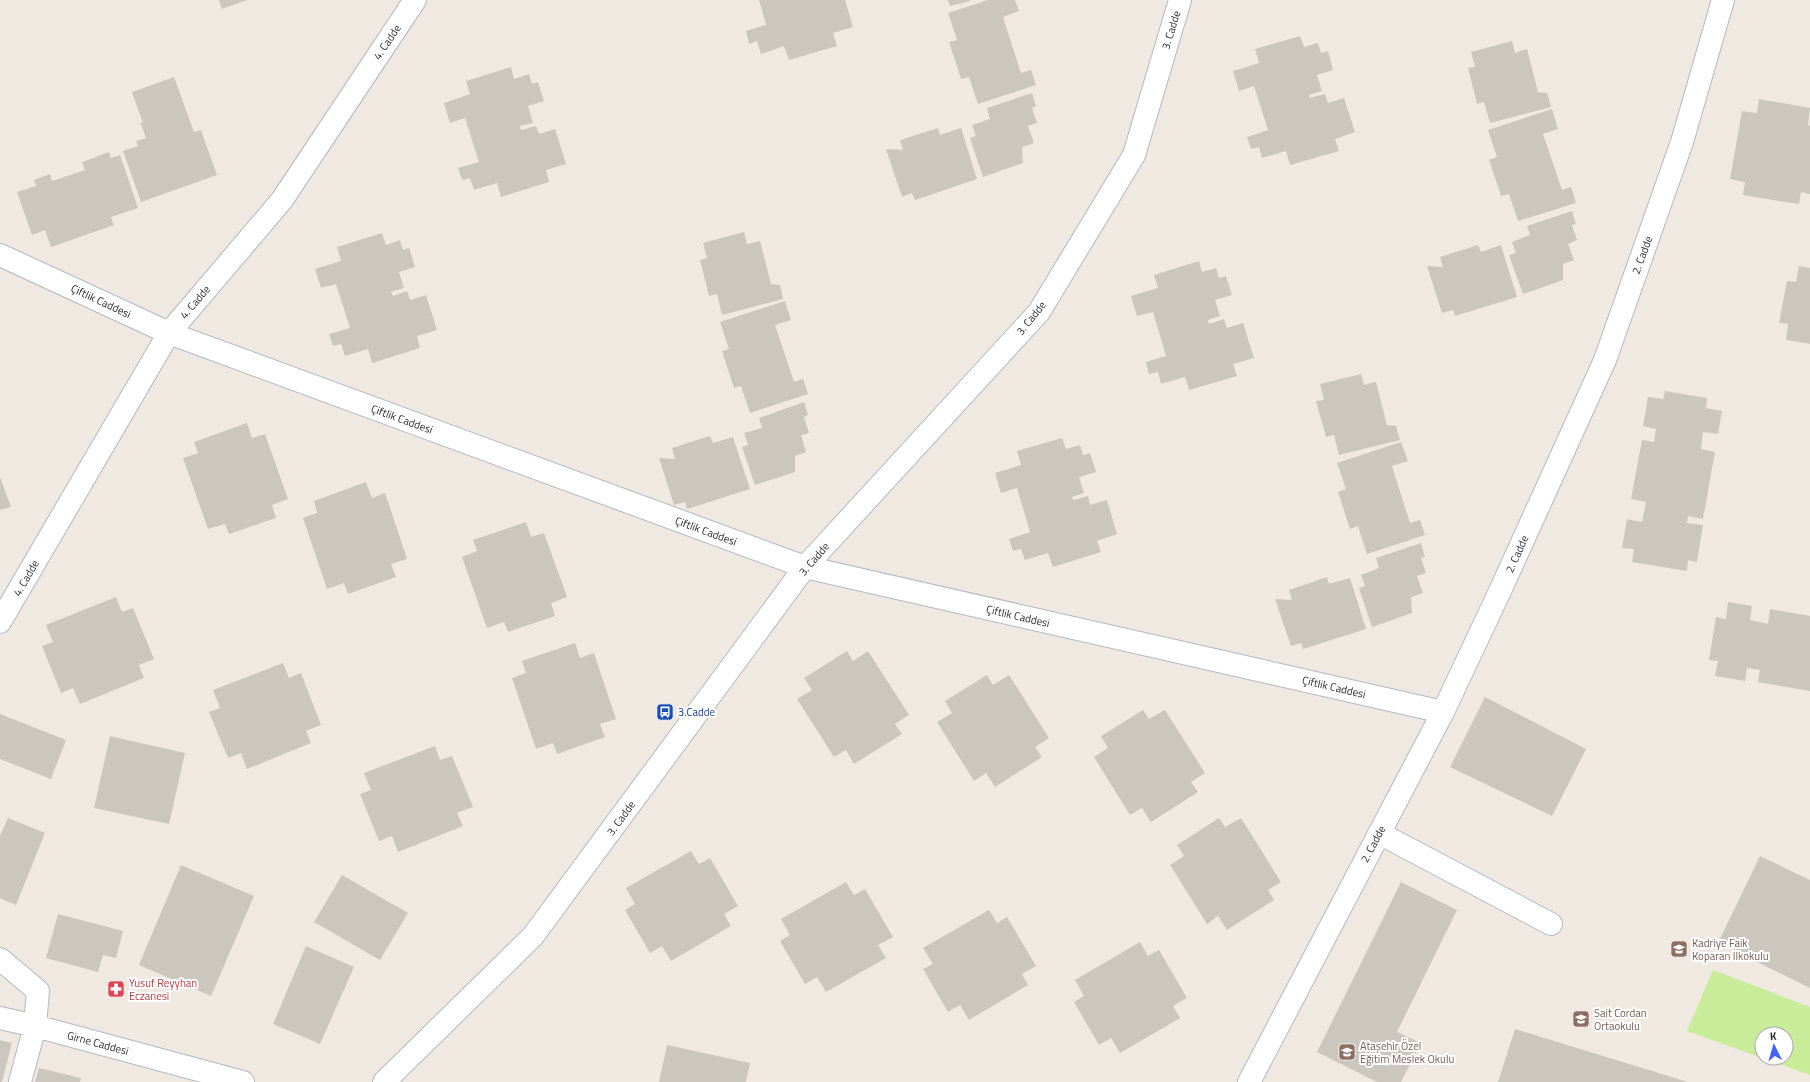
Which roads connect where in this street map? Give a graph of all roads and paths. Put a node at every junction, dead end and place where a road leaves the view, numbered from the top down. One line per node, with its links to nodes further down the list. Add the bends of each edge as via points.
1 (415, 0): 5 (street, 4. Cadde, via 282,200)
2 (1180, 0): 6 (street, 3. Cadde, via 1134,155 1039,312)
3 (1723, 0): 8 (street, 2. Cadde, via 1682,142 1605,360)
4 (0, 255): 5 (street, Çiftlik Caddesi)
5 (169, 333): 6 (street, Çiftlik Caddesi); 7 (street, 4. Cadde)
6 (805, 568): 8 (street, Çiftlik Caddesi); 16 (street, 3. Cadde, via 533,936)
7 (0, 622)
8 (1443, 712): 9 (street, 2. Cadde)
9 (1379, 833): 10 (street); 17 (street, 2. Cadde)
10 (1551, 924)
11 (0, 959): 13 (street, via 38,991)
12 (0, 1018): 13 (street, Girne Caddesi)
13 (34, 1026): 14 (street); 15 (street, Girne Caddesi)
14 (20, 1082)
15 (243, 1082)
16 (384, 1082)
17 (1249, 1082)

